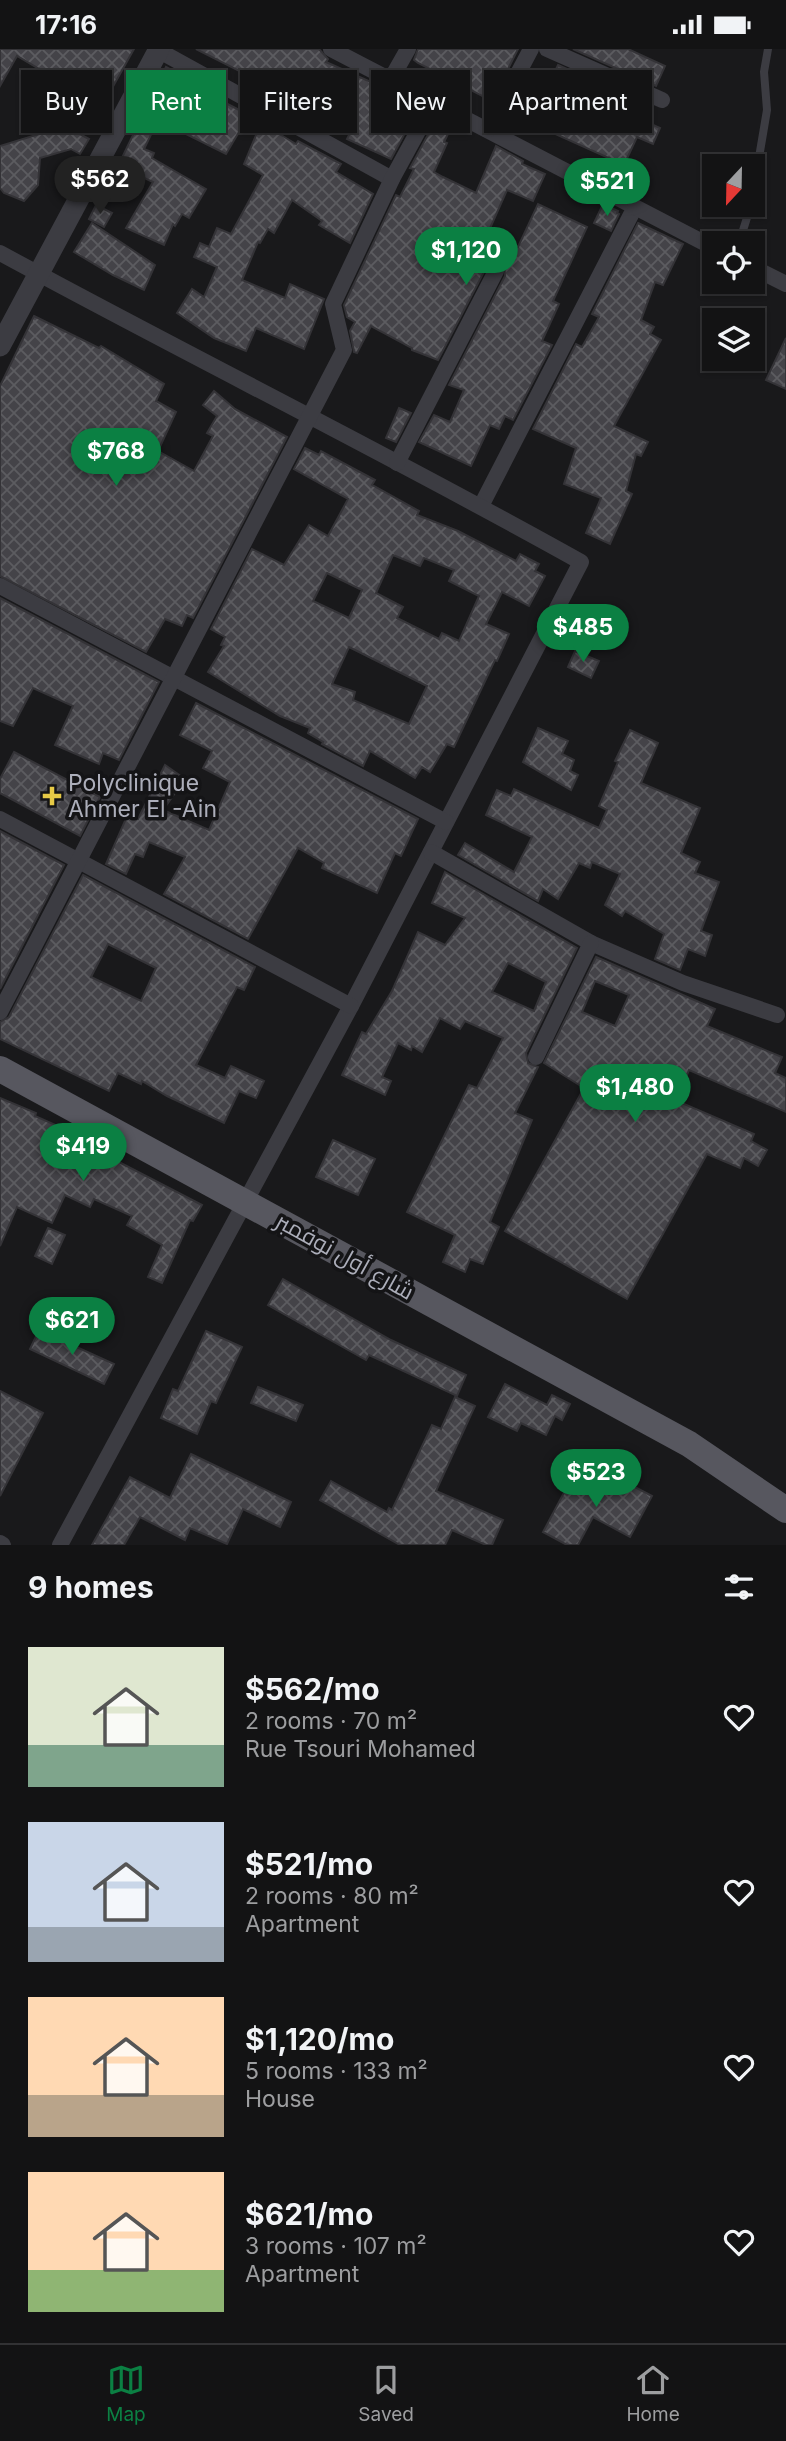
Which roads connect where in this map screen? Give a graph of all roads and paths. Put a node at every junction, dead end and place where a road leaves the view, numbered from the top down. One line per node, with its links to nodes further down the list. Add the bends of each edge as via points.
1 (157, 49): 14 (street); 20 (street)
2 (331, 49): 7 (street)
3 (408, 49): 8 (street)
4 (531, 49): 9 (street)
5 (768, 49): 13 (lane, via 764,72 767,110)
6 (551, 50): 10 (street)
7 (373, 70)
8 (396, 70)
9 (520, 70)
10 (662, 100)
11 (417, 133): 14 (street)
12 (494, 133): 15 (street)
13 (760, 154)
14 (392, 179): 23 (street, via 334,304 344,350)
15 (635, 207): 16 (street); 25 (street)
16 (702, 242)
17 (0, 253): 20 (street)
18 (496, 271): 24 (street)
19 (765, 274): 21 (street)
20 (39, 275): 22 (street); 23 (street)
21 (786, 284)
22 (0, 346)
23 (310, 419): 24 (street); 27 (street)
24 (397, 463): 25 (street)
25 (481, 506): 29 (street, via 581,562)
26 (0, 586): 27 (street)
27 (174, 678): 29 (street); 31 (street)
28 (0, 819): 31 (street)
29 (446, 822): 30 (street)
30 (431, 852): 32 (street); 33 (street)
31 (79, 861): 33 (street); 34 (street)
32 (591, 943): 35 (street, via 683,983); 36 (street)
33 (351, 1006): 38 (street)
34 (0, 1011)
35 (777, 1015)
36 (536, 1058)
37 (0, 1069): 38 (main road, شارع أول نوفمبر)
38 (245, 1202): 39 (main road, شارع أول نوفمبر, via 689,1444); 40 (street)
39 (786, 1510)
40 (61, 1545)

